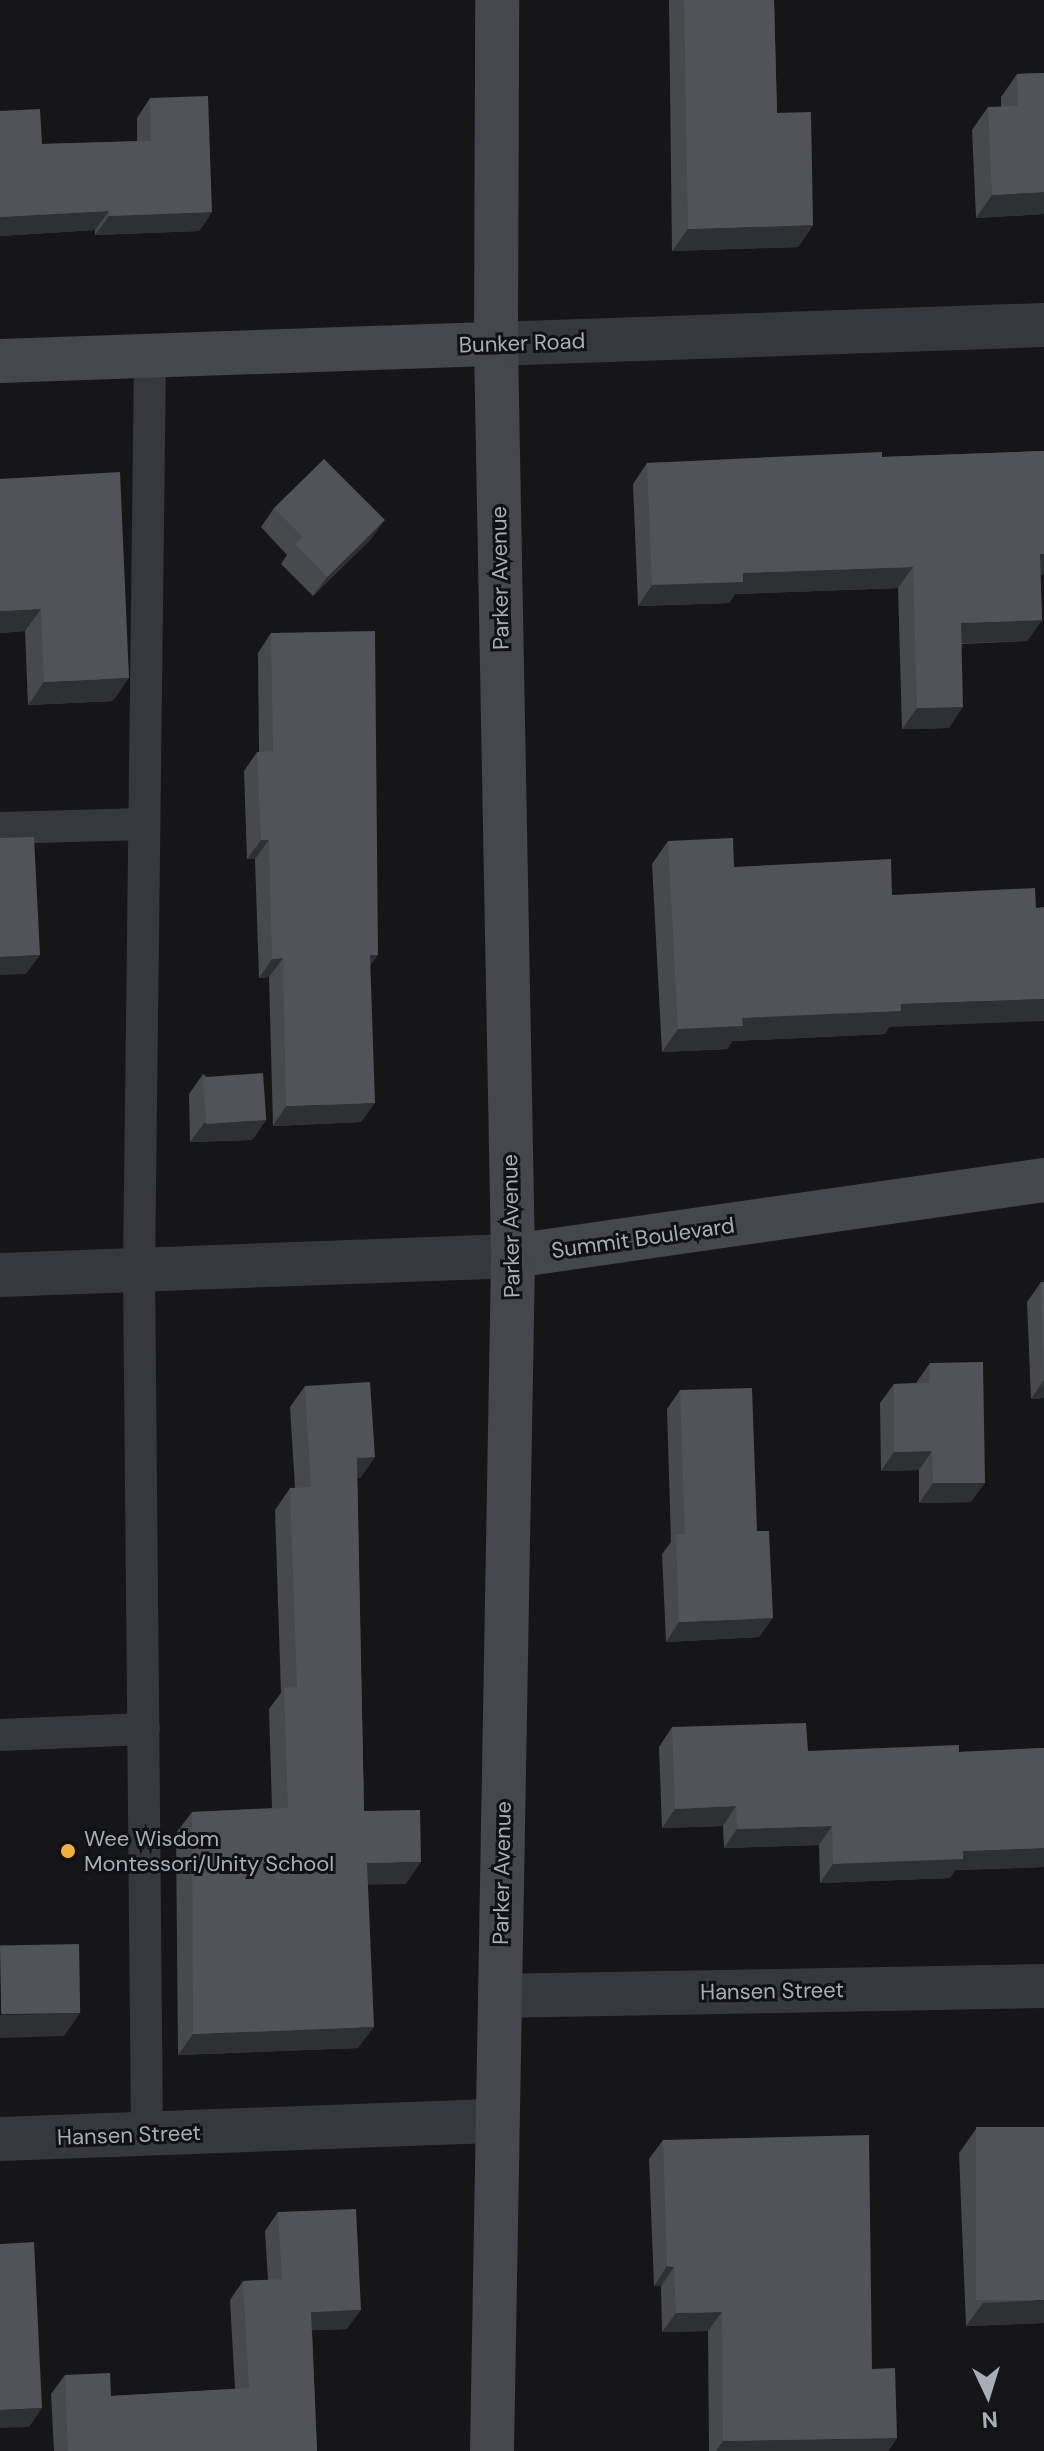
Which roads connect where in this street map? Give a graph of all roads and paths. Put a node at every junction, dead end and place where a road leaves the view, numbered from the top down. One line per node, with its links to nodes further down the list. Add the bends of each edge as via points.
1 (497, 0): 3 (street, Parker Avenue)
2 (1044, 325): 3 (street, Bunker Road)
3 (496, 344): 4 (street, Bunker Road); 9 (street, Parker Avenue)
4 (150, 356): 5 (street, Bunker Road); 6 (lane)
5 (0, 361)
6 (144, 824): 7 (lane); 10 (lane)
7 (0, 828)
8 (1044, 1180): 9 (street, Summit Boulevard)
9 (513, 1256): 10 (street, Summit Boulevard); 15 (street, Parker Avenue)
10 (139, 1270): 11 (street, Summit Boulevard); 12 (lane)
11 (0, 1275)
12 (144, 1729): 13 (lane); 17 (lane)
13 (0, 1735)
14 (1044, 1986): 15 (street, Hansen Street)
15 (500, 1996): 16 (street, Parker Avenue)
16 (497, 2121): 17 (street, Hansen Street); 19 (street, Parker Avenue)
17 (147, 2134): 18 (street, Hansen Street)
18 (0, 2139)
19 (492, 2451)

